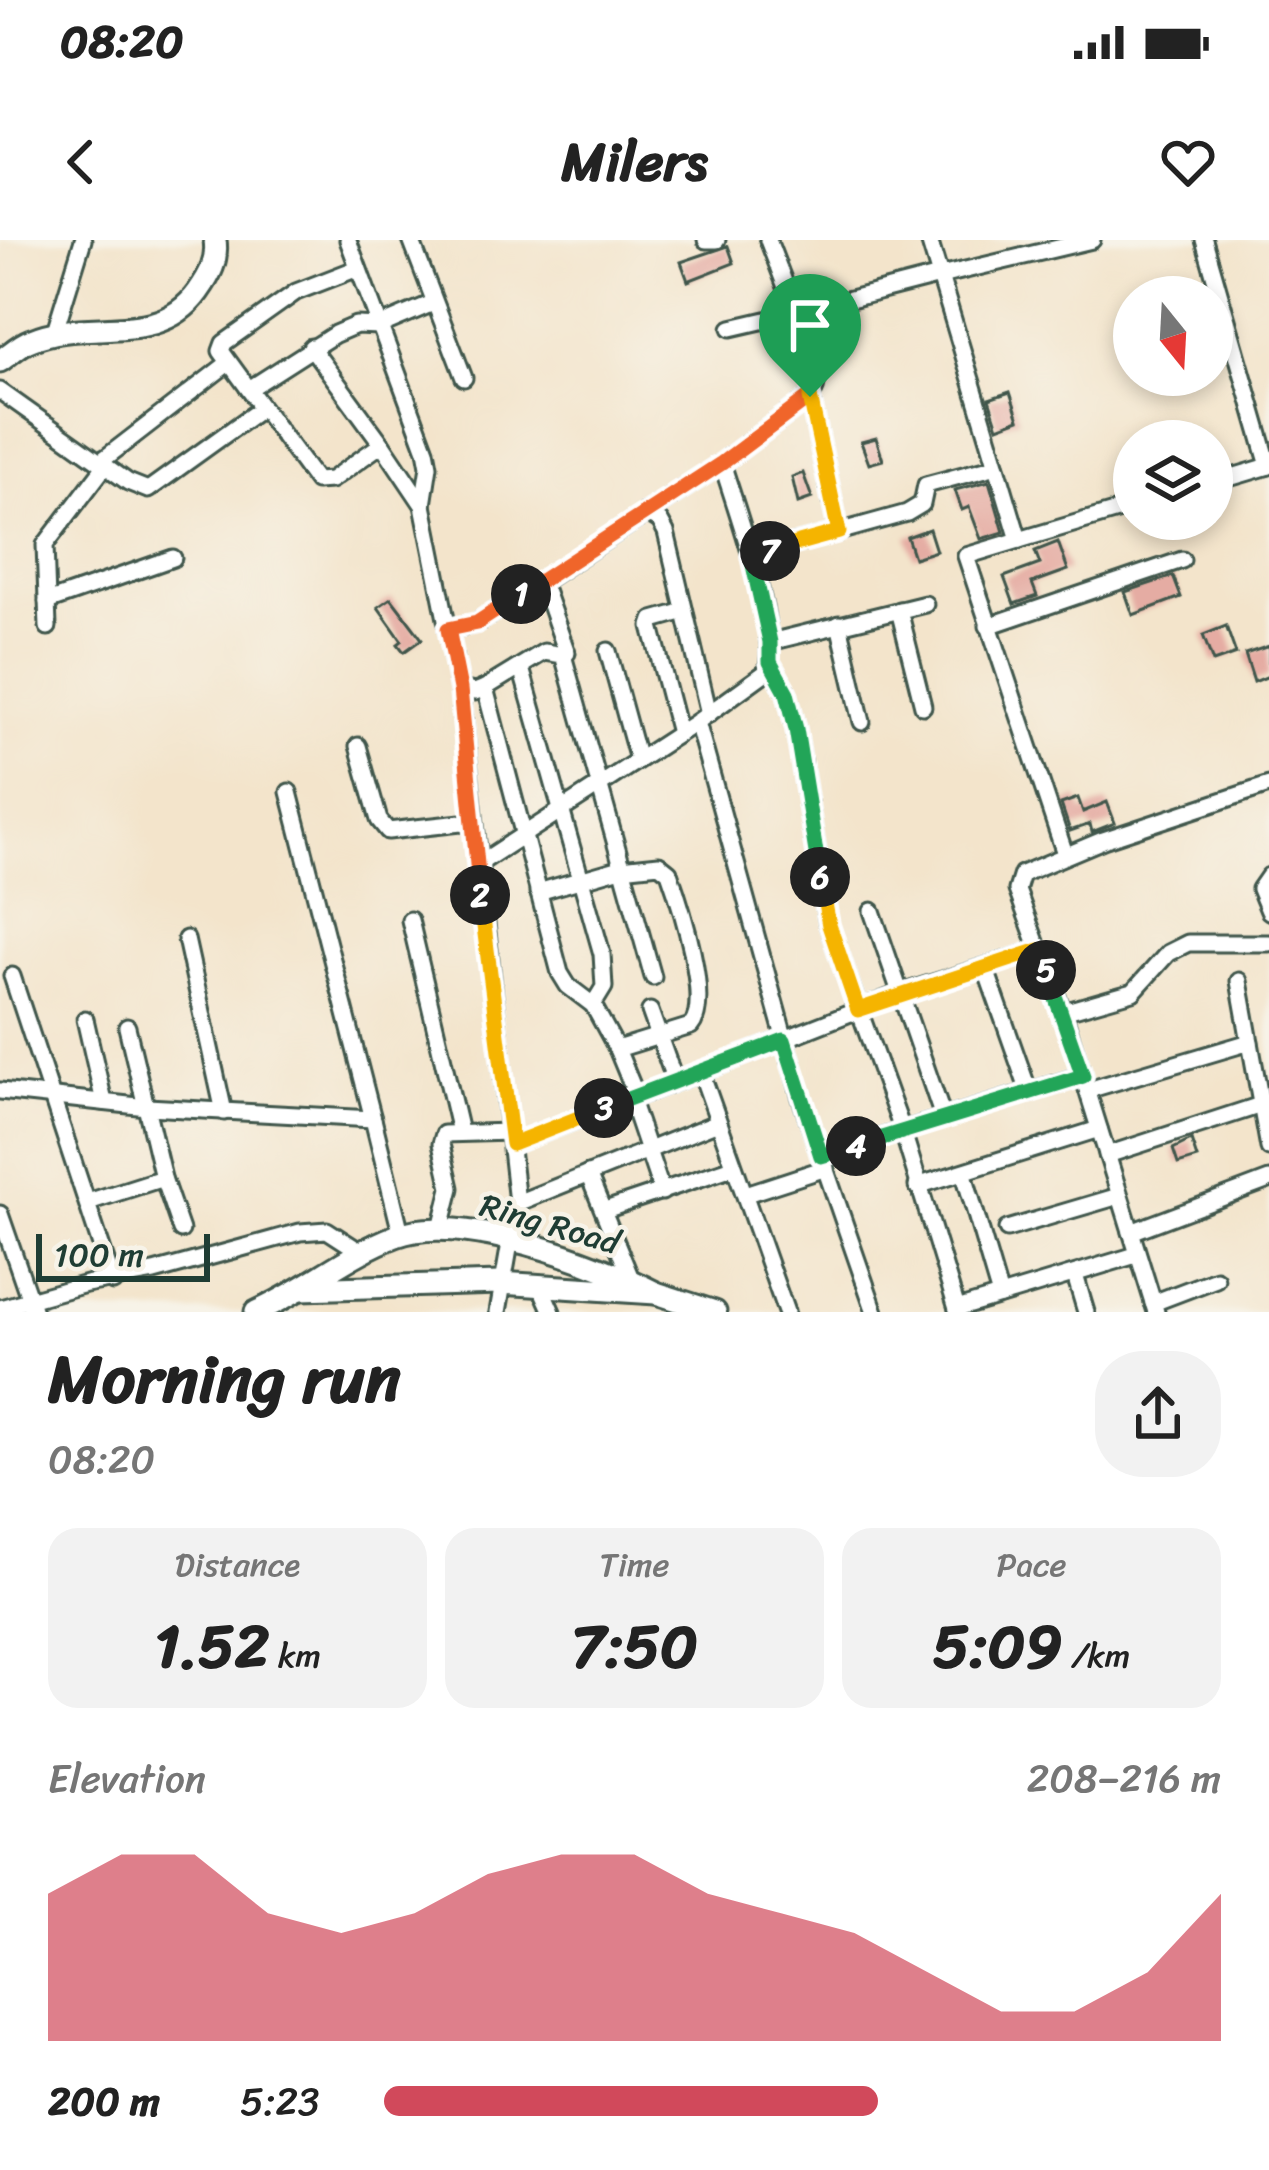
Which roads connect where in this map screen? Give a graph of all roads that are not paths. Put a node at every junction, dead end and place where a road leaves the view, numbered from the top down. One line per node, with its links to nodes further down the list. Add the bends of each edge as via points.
1 (83, 240): 18 (street)
2 (215, 240): 18 (main road, via 212,272 170,317)
3 (348, 240): 12 (street)
4 (411, 240): 14 (street)
5 (706, 240): 6 (street)
6 (717, 240)
7 (768, 240): 15 (street)
8 (929, 240): 13 (street)
9 (1092, 240): 11 (street)
10 (1204, 240): 31 (street)
11 (1051, 245): 13 (street)
12 (358, 268): 16 (street); 21 (street, via 296,292 224,343)
13 (940, 276): 15 (street); 30 (street)
14 (434, 303): 16 (street); 22 (street)
15 (796, 313): 17 (street); 25 (street, via 818,370)
16 (379, 326): 19 (street, via 356,325); 33 (street, via 426,450)
17 (730, 328)
18 (54, 334): 20 (main road)
19 (311, 347): 23 (street); 27 (street)
20 (2, 356)
21 (227, 364): 23 (street); 29 (street)
22 (464, 378)
23 (249, 389): 26 (street)
24 (0, 391): 29 (street)
25 (810, 397): 28 (street); 36 (street)
26 (262, 408): 27 (street, via 321,483); 29 (street, via 148,490)
27 (382, 444): 33 (street)
28 (722, 463): 34 (street); 38 (street)
29 (103, 464): 42 (street, via 45,544)
30 (997, 466): 36 (street, via 933,481 908,513); 37 (street)
31 (1269, 466): 32 (street)
32 (1233, 477)
33 (423, 505): 49 (street)
34 (646, 512): 41 (street); 45 (street, via 666,532)
35 (1113, 512): 37 (street)
36 (839, 532): 38 (street)
37 (1019, 541): 47 (street, via 966,556)
38 (751, 556): 50 (street)
39 (173, 558): 42 (street)
40 (1182, 560): 47 (street)
41 (542, 582): 49 (street, via 477,623); 52 (street)
42 (47, 602): 48 (street)
43 (926, 604): 44 (street)
44 (899, 610): 46 (street); 57 (street)
45 (685, 611): 58 (street); 60 (street, via 651,626)
46 (838, 624): 50 (street); 59 (street)
47 (988, 626): 69 (street)
48 (48, 627)
49 (448, 629): 56 (street)
50 (770, 642): 53 (street)
51 (608, 651): 62 (street)
52 (567, 653)
53 (770, 662): 58 (street); 88 (street, via 787,693 829,925)
54 (521, 668): 55 (street); 63 (street, via 544,652 563,655); 66 (street)
55 (485, 688): 56 (street); 68 (street)
56 (460, 689): 67 (street)
57 (922, 706)
58 (703, 718): 60 (street); 93 (street)
59 (862, 722)
60 (679, 733): 62 (street)
61 (358, 746): 67 (street, via 388,831)
62 (638, 760): 63 (street)
63 (602, 785): 66 (street); 71 (street)
64 (1269, 785): 69 (street)
65 (289, 792): 108 (street)
66 (562, 810): 68 (street); 73 (street)
67 (474, 825): 70 (street)
68 (523, 834): 70 (street); 74 (street)
69 (1065, 854): 80 (street, via 1018,881)
70 (477, 865): 113 (street)
71 (621, 868): 73 (street); 83 (street); 92 (street, via 666,868 695,971 697,1020)
72 (1269, 876): 76 (street, via 1260,889)
73 (582, 880): 74 (street); 86 (street, via 605,974)
74 (538, 892): 86 (street, via 563,980)
75 (872, 911): 85 (street)
76 (1269, 911)
77 (410, 920): 111 (street)
78 (186, 939): 106 (street)
79 (1269, 943): 89 (street, via 1188,943 1133,992)
80 (1039, 950): 81 (street); 89 (street)
81 (985, 967): 85 (street); 100 (street)
82 (12, 976): 101 (street)
83 (652, 977)
84 (1239, 981): 94 (street)
85 (901, 993): 88 (street); 107 (street)
86 (593, 1005): 95 (street)
87 (650, 1010): 92 (street)
88 (858, 1010): 93 (street); 112 (street)
89 (1063, 1012): 98 (street)
90 (85, 1019): 103 (street)
91 (127, 1027): 105 (street)
92 (659, 1036): 95 (street); 97 (street)
93 (784, 1040): 96 (street); 117 (street)
94 (1250, 1042): 98 (street); 104 (street)
95 (617, 1049): 102 (street)
96 (701, 1072): 97 (street); 109 (street)
97 (675, 1082): 102 (street)
98 (1086, 1083): 100 (street); 110 (street)
99 (0, 1091): 101 (street)
100 (1029, 1092): 107 (street)
101 (53, 1096): 103 (street); 127 (street)
102 (633, 1096): 113 (street); 115 (street)
103 (104, 1102): 105 (street)
104 (1261, 1105): 114 (street); 116 (street)
105 (147, 1107): 106 (street); 121 (street)
106 (224, 1112): 108 (street)
107 (943, 1117): 112 (street)
108 (373, 1119): 135 (street)
109 (718, 1122): 115 (street); 118 (street)
110 (1099, 1130): 116 (street); 120 (street)
111 (460, 1132): 113 (street); 131 (street, via 441,1138 451,1188)
112 (903, 1132): 117 (street); 123 (street)
113 (511, 1138): 128 (street)
114 (1269, 1148)
115 (650, 1150): 119 (street); 124 (street)
116 (1107, 1156): 126 (street)
117 (824, 1162): 125 (street); 157 (street)
118 (733, 1167): 124 (street); 125 (street)
119 (588, 1174): 128 (street); 129 (street)
120 (964, 1174): 123 (street); 147 (street)
121 (163, 1178): 127 (street); 133 (street)
122 (1269, 1180): 134 (street)
123 (917, 1186): 151 (street)
124 (662, 1192): 129 (street)
125 (746, 1194): 156 (street)
126 (1120, 1196): 132 (street); 134 (street)
127 (88, 1202): 142 (street)
128 (517, 1203): 136 (street)
129 (605, 1210): 141 (street)
130 (0, 1214): 148 (street)
131 (441, 1228): 135 (main road, Ring Road); 136 (main road, Ring Road)
132 (1007, 1229)
133 (182, 1230)
134 (1131, 1232): 138 (street)
135 (401, 1233): 137 (main road, Ring Road)
136 (512, 1241): 141 (main road, Ring Road); 143 (street)
137 (361, 1252): 142 (street, via 326,1230 300,1232); 145 (main road, Ring Road)
138 (1136, 1256): 139 (street); 149 (street)
139 (1075, 1275): 147 (street); 158 (street)
140 (1216, 1279): 149 (street)
141 (632, 1281): 146 (main road, Ring Road)
142 (113, 1282): 148 (street)
143 (500, 1283): 144 (main road, Ring Road); 145 (main road, Ring Road); 153 (street)
144 (540, 1286): 146 (main road, Ring Road); 154 (street)
145 (294, 1289): 152 (main road, Ring Road)
146 (656, 1293): 155 (main road, Ring Road)
147 (1000, 1296): 151 (street)
148 (32, 1306): 150 (street)
149 (1154, 1307)
150 (0, 1309)
151 (957, 1311)
152 (256, 1312)
153 (498, 1312)
154 (552, 1312)
155 (715, 1312)
156 (786, 1312)
157 (875, 1312)
158 (1086, 1312)

